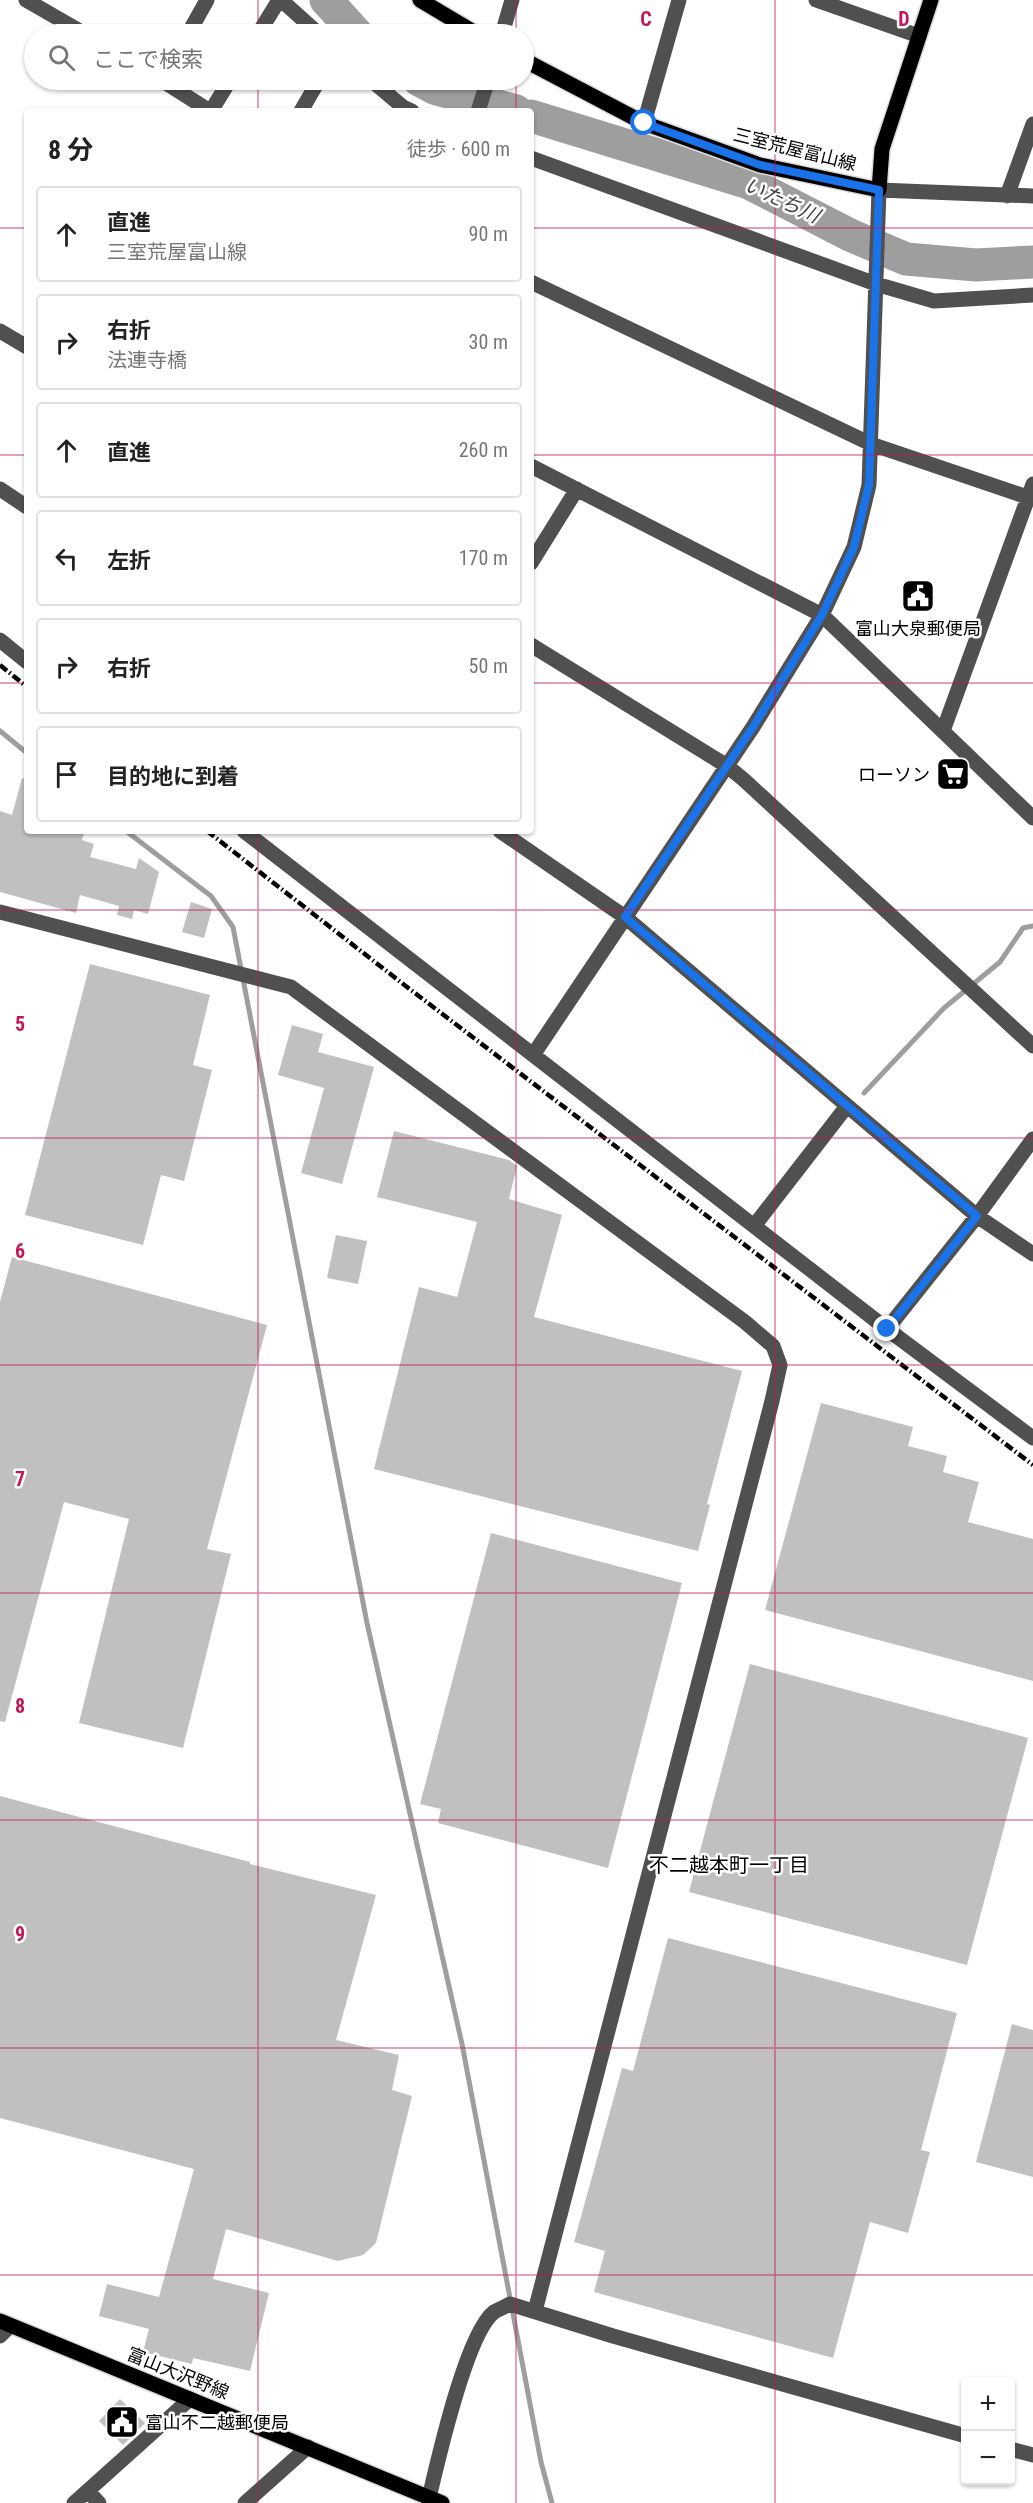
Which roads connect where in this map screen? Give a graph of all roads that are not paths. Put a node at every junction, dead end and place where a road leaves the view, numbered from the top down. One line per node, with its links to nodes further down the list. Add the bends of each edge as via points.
1 (26, 0): 9 (street)
2 (207, 0): 10 (street)
3 (280, 0): 11 (street); 12 (street)
4 (420, 0): 13 (main road)
5 (512, 0): 14 (street)
6 (679, 0): 27 (street)
7 (816, 0): 15 (street)
8 (931, 0): 15 (main road, 三室荒屋富山線)
9 (68, 24)
10 (194, 24)
11 (264, 24)
12 (308, 24)
13 (460, 24)
14 (505, 24)
15 (919, 36): 30 (main road, 三室荒屋富山線, via 882,149)
16 (534, 65): 27 (main road, 三室荒屋富山線)
17 (177, 90): 22 (street)
18 (224, 90): 23 (street)
19 (313, 90): 24 (street)
20 (383, 90): 25 (street)
21 (485, 90): 26 (street)
22 (205, 108)
23 (212, 108)
24 (303, 108)
25 (405, 108)
26 (479, 108)
27 (644, 123): 30 (main road, 三室荒屋富山線, via 760,165)
28 (1033, 124): 31 (street)
29 (534, 159): 33 (street)
30 (878, 194): 31 (street); 33 (street)
31 (1007, 196): 32 (street)
32 (1033, 196)
33 (876, 279): 35 (street, via 934,301); 38 (street)
34 (534, 283): 38 (street)
35 (1033, 295)
36 (0, 331): 37 (street)
37 (24, 345)
38 (871, 444): 42 (street); 45 (street, via 869,485 854,547)
39 (534, 468): 41 (street)
40 (0, 489): 43 (street)
41 (577, 489): 44 (street); 45 (street)
42 (1031, 493): 49 (street)
43 (24, 500)
44 (534, 558)
45 (822, 615): 49 (street); 50 (street)
46 (0, 640): 48 (street)
47 (534, 647): 50 (street)
48 (24, 660)
49 (943, 731): 51 (street)
50 (727, 766): 55 (street); 56 (street)
51 (1033, 818)
52 (248, 834): 57 (street)
53 (504, 834): 55 (street)
54 (0, 912): 65 (street, via 291,987 773,1346 780,1365 772,1401)
55 (625, 917): 57 (street); 58 (street)
56 (1033, 1046)
57 (533, 1055): 61 (street)
58 (847, 1106): 60 (street); 61 (street)
59 (1033, 1139): 60 (street)
60 (977, 1216): 62 (street); 63 (street)
61 (754, 1226): 63 (street)
62 (1033, 1254)
63 (887, 1329): 64 (street)
64 (1033, 1438)
65 (535, 2311): 68 (street); 73 (street, via 510,2304 493,2313 474,2343 446,2428)
66 (4, 2328): 67 (main road, 富山大沢野線)
67 (190, 2399): 69 (main road, 富山大沢野線); 72 (street)
68 (961, 2435)
69 (308, 2447): 73 (main road, 富山大沢野線); 76 (street)
70 (1015, 2450): 71 (street)
71 (1033, 2455)
72 (88, 2491): 74 (street); 75 (street)
73 (435, 2500)
74 (74, 2503)
75 (99, 2503)
76 (245, 2503)

